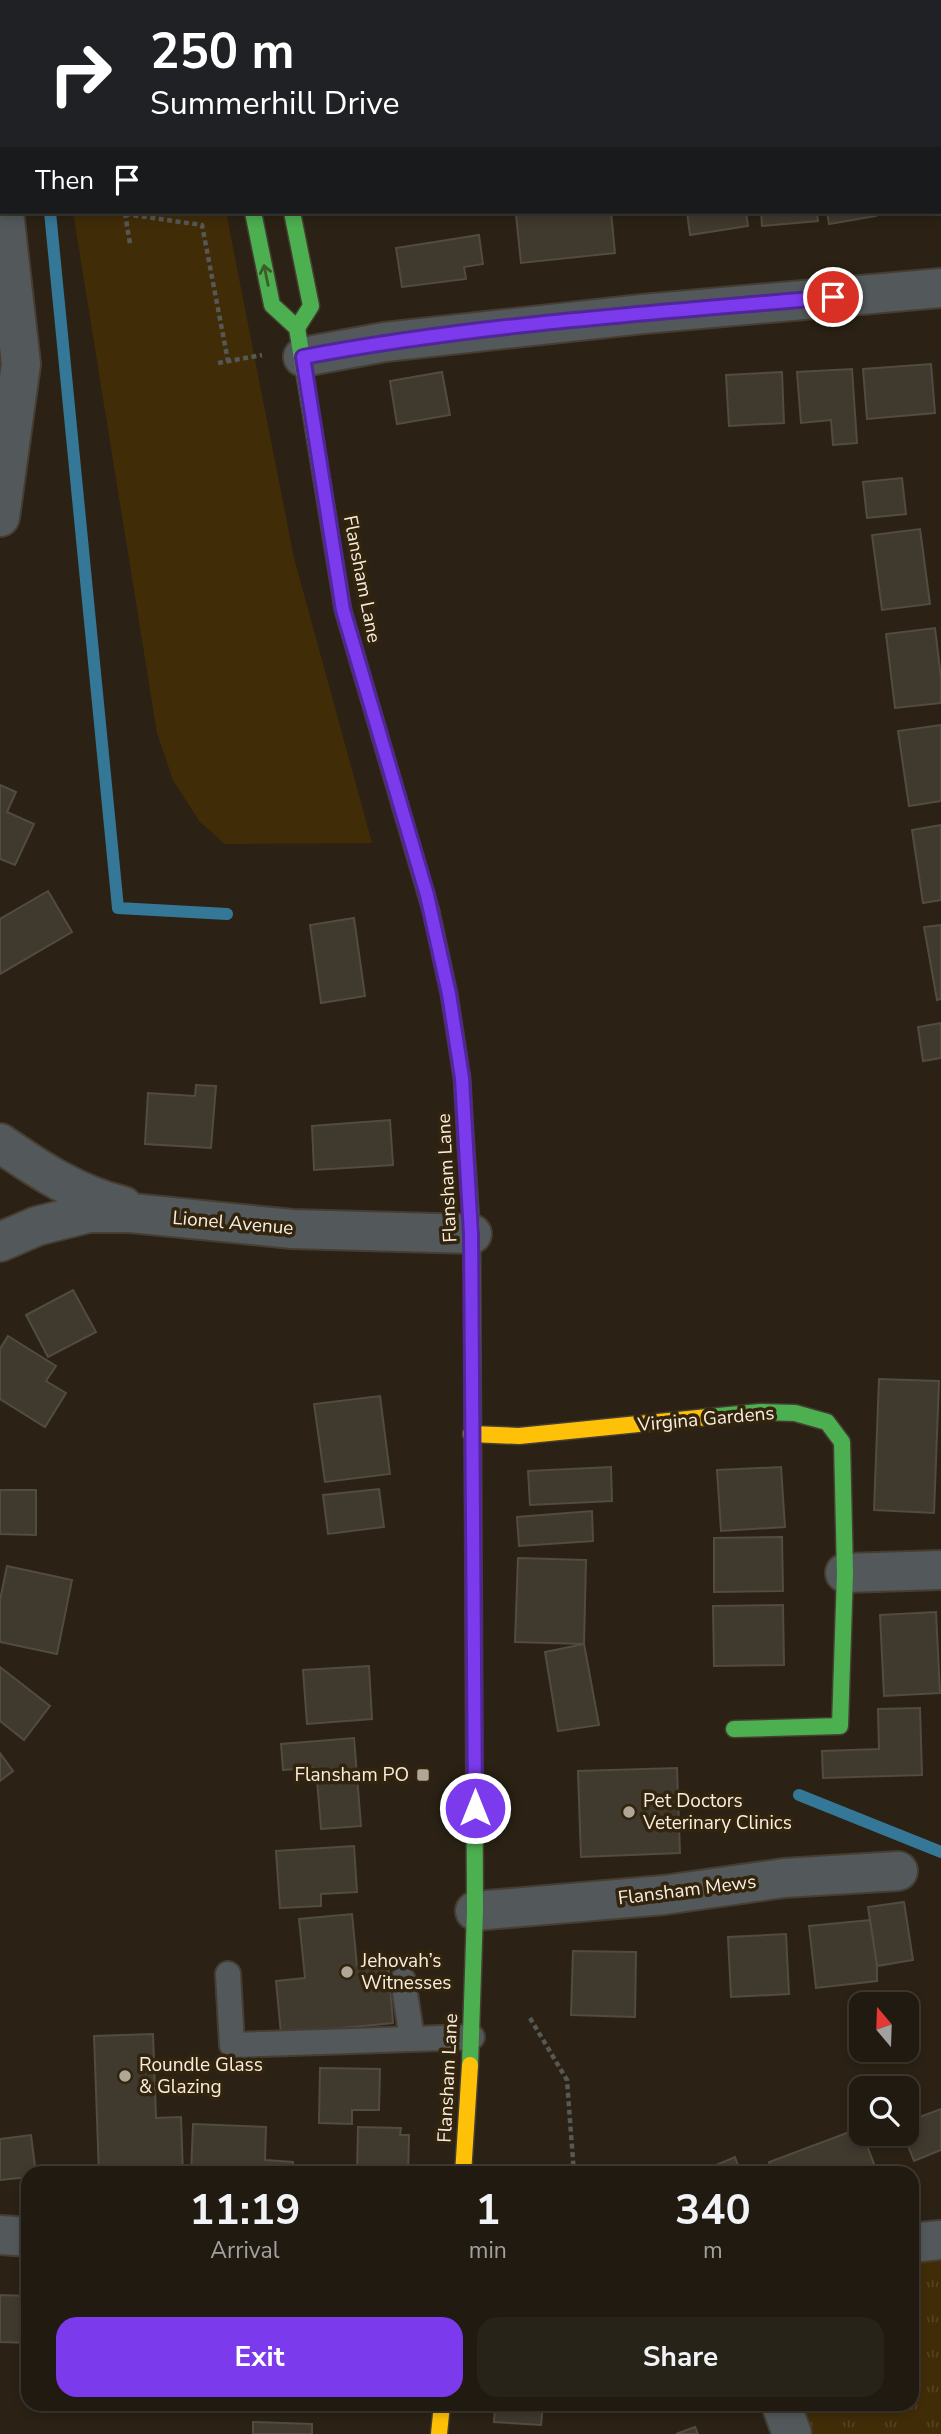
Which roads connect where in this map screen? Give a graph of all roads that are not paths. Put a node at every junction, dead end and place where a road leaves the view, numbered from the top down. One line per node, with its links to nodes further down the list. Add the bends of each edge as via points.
1 (4, 214): 6 (street, via 22,364)
2 (253, 214): 5 (main road, one-way to 2, via 272,305)
3 (292, 214): 5 (main road, via 311,306)
4 (941, 288): 5 (street, via 399,340)
5 (300, 342): 9 (main road, Flansham Lane, via 343,610 427,895 449,994 462,1078)
6 (0, 517)
7 (0, 1143): 8 (street, via 53,1179 101,1201)
8 (177, 1218): 9 (street, Lionel Avenue, via 292,1228); 10 (street, Lionel Avenue, via 89,1213 37,1226)
9 (471, 1234): 11 (main road, Flansham Lane)
10 (0, 1242)
11 (471, 1434): 13 (main road, Virgina Gardens, via 519,1436 760,1412 795,1413 827,1422 842,1442); 16 (main road, Flansham Lane)
12 (941, 1570): 13 (street)
13 (845, 1573): 14 (main road, Virgina Gardens, via 840,1726)
14 (734, 1729)
15 (898, 1871): 16 (street, Flansham Mews, via 784,1878 664,1895)
16 (475, 1911): 19 (main road, Flansham Lane)
17 (228, 1974): 20 (lane, via 232,2045)
18 (403, 1980): 20 (lane)
19 (471, 2037): 20 (lane); 21 (main road, Flansham Lane)
20 (412, 2039)
21 (463, 2166)
22 (0, 2235): 23 (street)
23 (21, 2236)
24 (941, 2240): 25 (street)
25 (919, 2242)
26 (441, 2411): 28 (main road)
27 (784, 2411): 29 (street)
28 (439, 2434)
29 (792, 2434)

